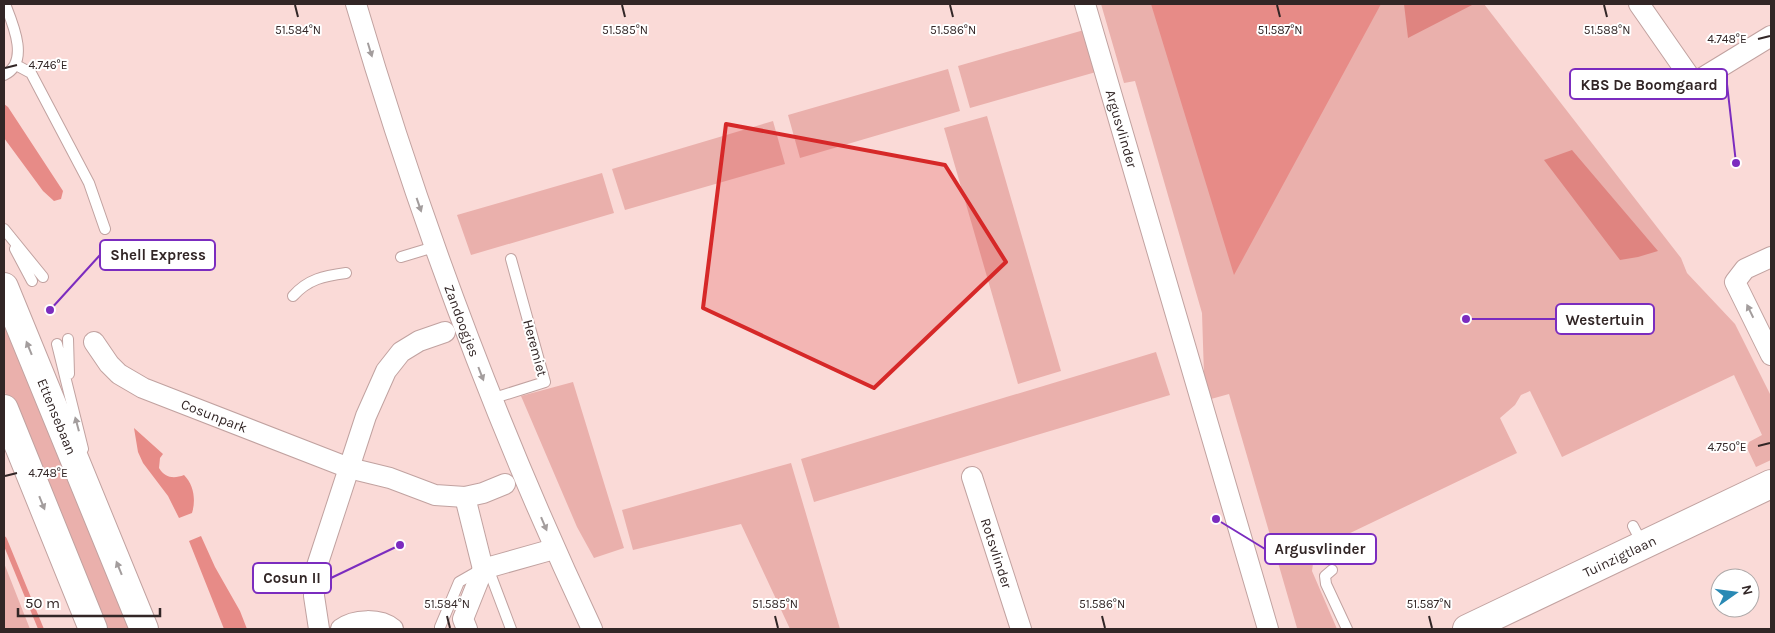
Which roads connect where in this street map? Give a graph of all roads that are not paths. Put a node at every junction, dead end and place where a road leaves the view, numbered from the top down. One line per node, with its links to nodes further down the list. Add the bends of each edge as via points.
1 (5, 4): 6 (lane, via 17,44)
2 (356, 4): 10 (street, Zandoogjes, one-way to 10, via 389,116)
3 (1085, 4): 47 (street, Argusvlinder)
4 (1639, 4): 5 (street, via 1694,83)
5 (1771, 36)
6 (16, 64): 7 (lane); 9 (lane, via 31,73 89,183)
7 (4, 75)
8 (4, 229): 15 (lane); 16 (lane)
9 (105, 229)
10 (434, 247): 11 (lane); 25 (street, Zandoogjes, one-way to 25)
11 (401, 257)
12 (1771, 257): 23 (street, one-way to 12, via 1735,282 1745,269)
13 (510, 259): 25 (lane, Heremiet, via 546,382)
14 (346, 273): 18 (lane, via 303,285)
15 (43, 277)
16 (32, 281)
17 (4, 287): 32 (main road, Ettensebaan, one-way to 17)
18 (293, 296)
19 (445, 332): 27 (street, via 419,341 401,352 386,371 366,416)
20 (68, 339): 24 (lane)
21 (94, 342): 27 (street, Cosunpark, via 109,364 143,388)
22 (57, 344): 24 (lane)
23 (1771, 355)
24 (69, 395): 32 (lane, one-way to 24)
25 (491, 399): 33 (street, Zandoogjes, one-way to 33)
26 (4, 409): 39 (main road, one-way to 39)
27 (349, 468): 31 (street, Cosunpark, via 390,478 435,496); 36 (street, via 315,572)
28 (972, 477): 46 (street, Rotsvlinder)
29 (505, 484): 31 (street, Cosunpark)
30 (1771, 484): 49 (main road, Tuinzigtlaan, via 1638,536)
31 (465, 497): 34 (street)
32 (108, 539): 40 (main road, Ettensebaan, one-way to 32)
33 (554, 549): 34 (street); 45 (street, Zandoogjes)
34 (486, 568): 38 (lane, via 459,582); 43 (street, via 463,619); 44 (lane)
35 (1332, 570): 48 (lane, via 1325,580)
36 (314, 596): 37 (street, via 326,614); 41 (street)
37 (345, 626): 42 (street, via 362,621 388,625)
38 (440, 627)
39 (93, 629)
40 (144, 629)
41 (319, 629)
42 (393, 629)
43 (467, 629)
44 (511, 629)
45 (592, 629)
46 (1021, 629)
47 (1268, 629)
48 (1347, 629)
49 (1467, 629)

